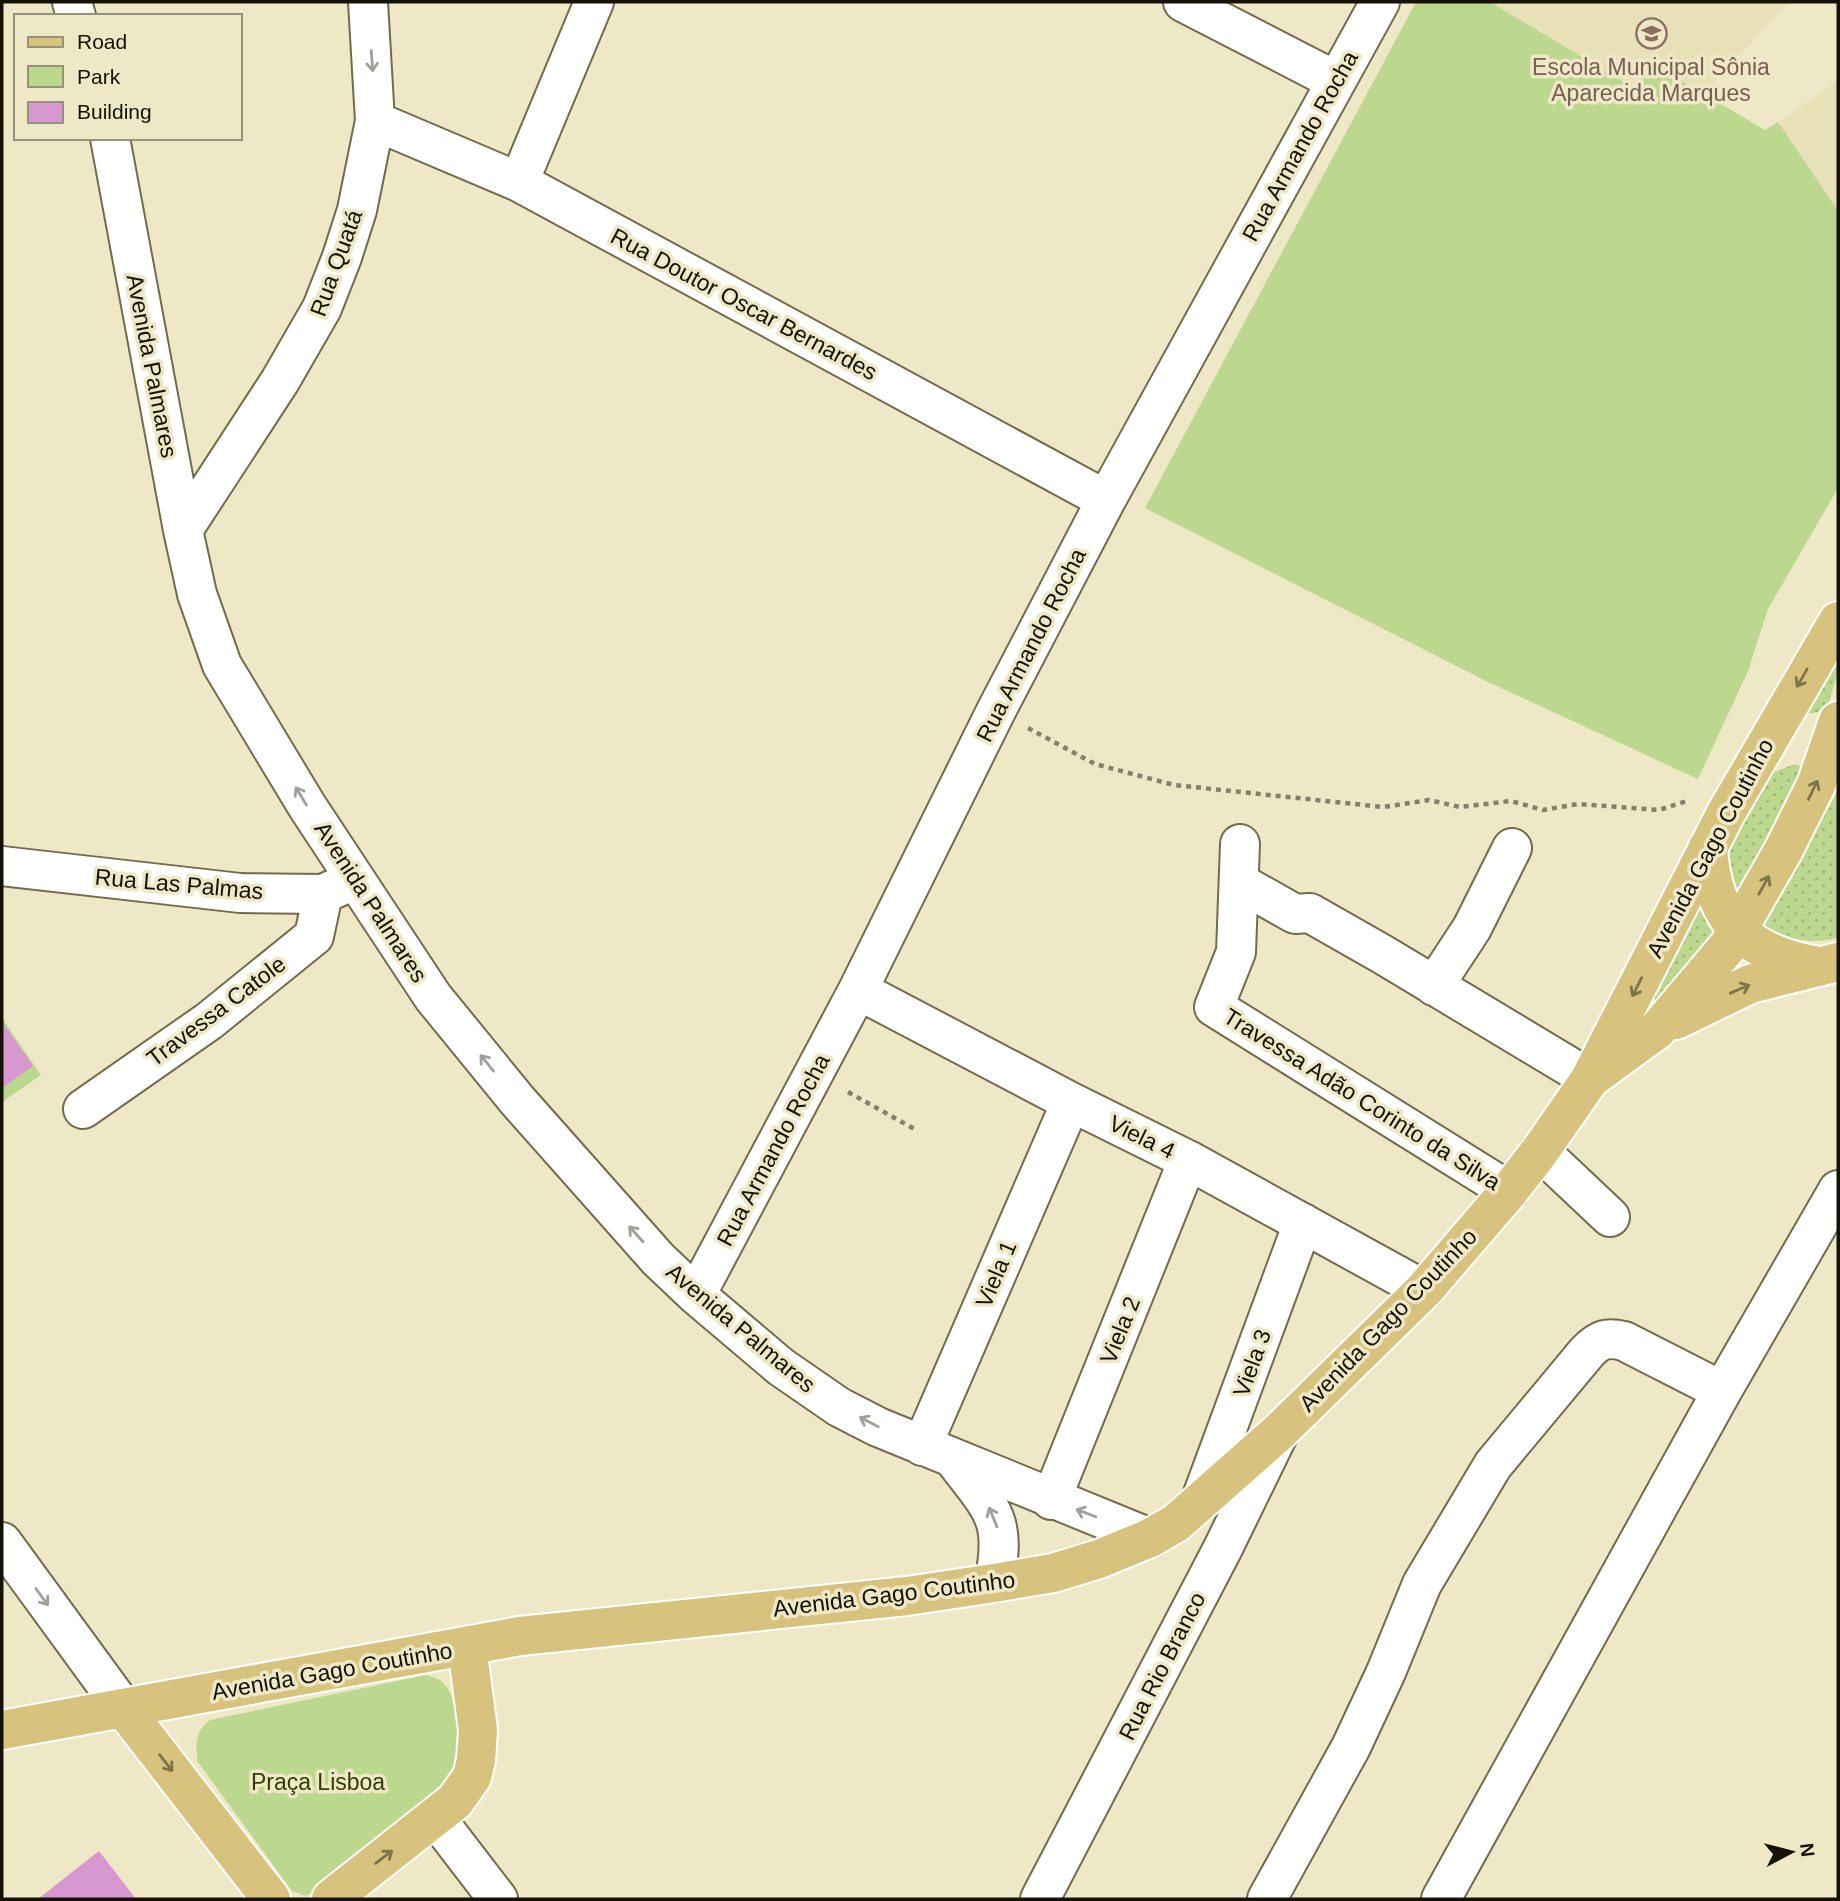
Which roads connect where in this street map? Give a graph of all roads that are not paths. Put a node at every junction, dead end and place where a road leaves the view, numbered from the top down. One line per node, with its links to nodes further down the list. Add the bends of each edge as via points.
1 (368, 2): 6 (street, Rua Quatá, one-way to 6)
2 (594, 2): 8 (street)
3 (1184, 2): 5 (street)
4 (1380, 2): 5 (street, Rua Armando Rocha)
5 (1336, 81): 9 (street, Rua Armando Rocha)
6 (375, 121): 8 (street, Rua Doutor Oscar Bernardes); 10 (street, Rua Quatá, via 357,210 323,308)
7 (110, 140): 10 (street, Avenida Palmares)
8 (519, 182): 9 (street, Rua Doutor Oscar Bernardes)
9 (1106, 500): 23 (street, Rua Armando Rocha)
10 (183, 530): 19 (street, Avenida Palmares, one-way to 10, via 222,665 197,594)
11 (1838, 621): 13 (main road, Avenida Gago Coutinho, one-way to 13)
12 (1835, 745): 13 (main road, via 1774,755); 20 (main road, Avenida Gago Coutinho, one-way to 12)
13 (1752, 765): 15 (main road, Avenida Gago Coutinho)
14 (1240, 844): 18 (street, Travessa Adão Corinto da Silva)
15 (1708, 846): 20 (main road, via 1714,890); 25 (main road, Avenida Gago Coutinho, one-way to 25)
16 (1512, 848): 22 (street, via 1472,928)
17 (2, 866): 19 (street, Rua Las Palmas, via 240,892)
18 (1240, 883): 22 (street, via 1295,914 1310,914); 31 (street, Travessa Adão Corinto da Silva, via 1236,953 1214,1007)
19 (339, 887): 27 (street, Travessa Catole, via 314,936 209,1021); 35 (street, Avenida Palmares, one-way to 19, via 517,1100)
20 (1738, 931): 21 (main road, via 1776,955); 24 (main road, Avenida Gago Coutinho)
21 (1828, 964): 24 (main road, one-way to 21, via 1750,984)
22 (1434, 986): 25 (street)
23 (858, 989): 26 (street, Viela 4); 35 (street, Rua Armando Rocha)
24 (1657, 1030): 25 (main road, Avenida Gago Coutinho)
25 (1590, 1080): 28 (main road, Avenida Gago Coutinho)
26 (1071, 1102): 29 (street, Viela 4); 38 (street, Viela 1)
27 (83, 1109)
28 (1540, 1151): 31 (main road, Avenida Gago Coutinho); 32 (street)
29 (1188, 1160): 33 (street, Viela 4); 39 (street, Viela 2)
30 (1838, 1190): 36 (street)
31 (1509, 1191): 34 (main road, Avenida Gago Coutinho)
32 (1610, 1217)
33 (1303, 1223): 34 (street, Viela 4); 40 (street, Viela 3)
34 (1424, 1290): 37 (main road, Avenida Gago Coutinho)
35 (695, 1295): 38 (street, Avenida Palmares, one-way to 35, via 839,1407 781,1367)
36 (1722, 1391): 52 (street, via 1624,1341 1608,1337 1587,1352 1493,1465 1422,1584 1351,1747); 53 (street)
37 (1279, 1431): 40 (main road, Avenida Gago Coutinho); 51 (street, Rua Rio Branco)
38 (938, 1453): 39 (street, Avenida Palmares); 43 (street, Avenida Palmares, one-way to 38, via 1000,1539 997,1521 988,1504)
39 (1051, 1500): 41 (street, Avenida Palmares, one-way to 39)
40 (1200, 1502): 41 (main road, Avenida Gago Coutinho)
41 (1150, 1538): 43 (main road, Avenida Gago Coutinho, via 1053,1573)
42 (2, 1542): 45 (street, one-way to 45)
43 (993, 1583): 44 (main road, Avenida Gago Coutinho, via 520,1636)
44 (467, 1647): 45 (main road, Avenida Gago Coutinho); 47 (main road, via 478,1730 476,1760 472,1777 455,1801)
45 (124, 1709): 46 (main road, Avenida Gago Coutinho); 48 (main road, one-way to 48)
46 (2, 1730)
47 (435, 1816): 49 (main road, one-way to 47); 50 (street)
48 (271, 1899)
49 (331, 1899)
50 (498, 1899)
51 (1040, 1899)
52 (1267, 1899)
53 (1441, 1899)

